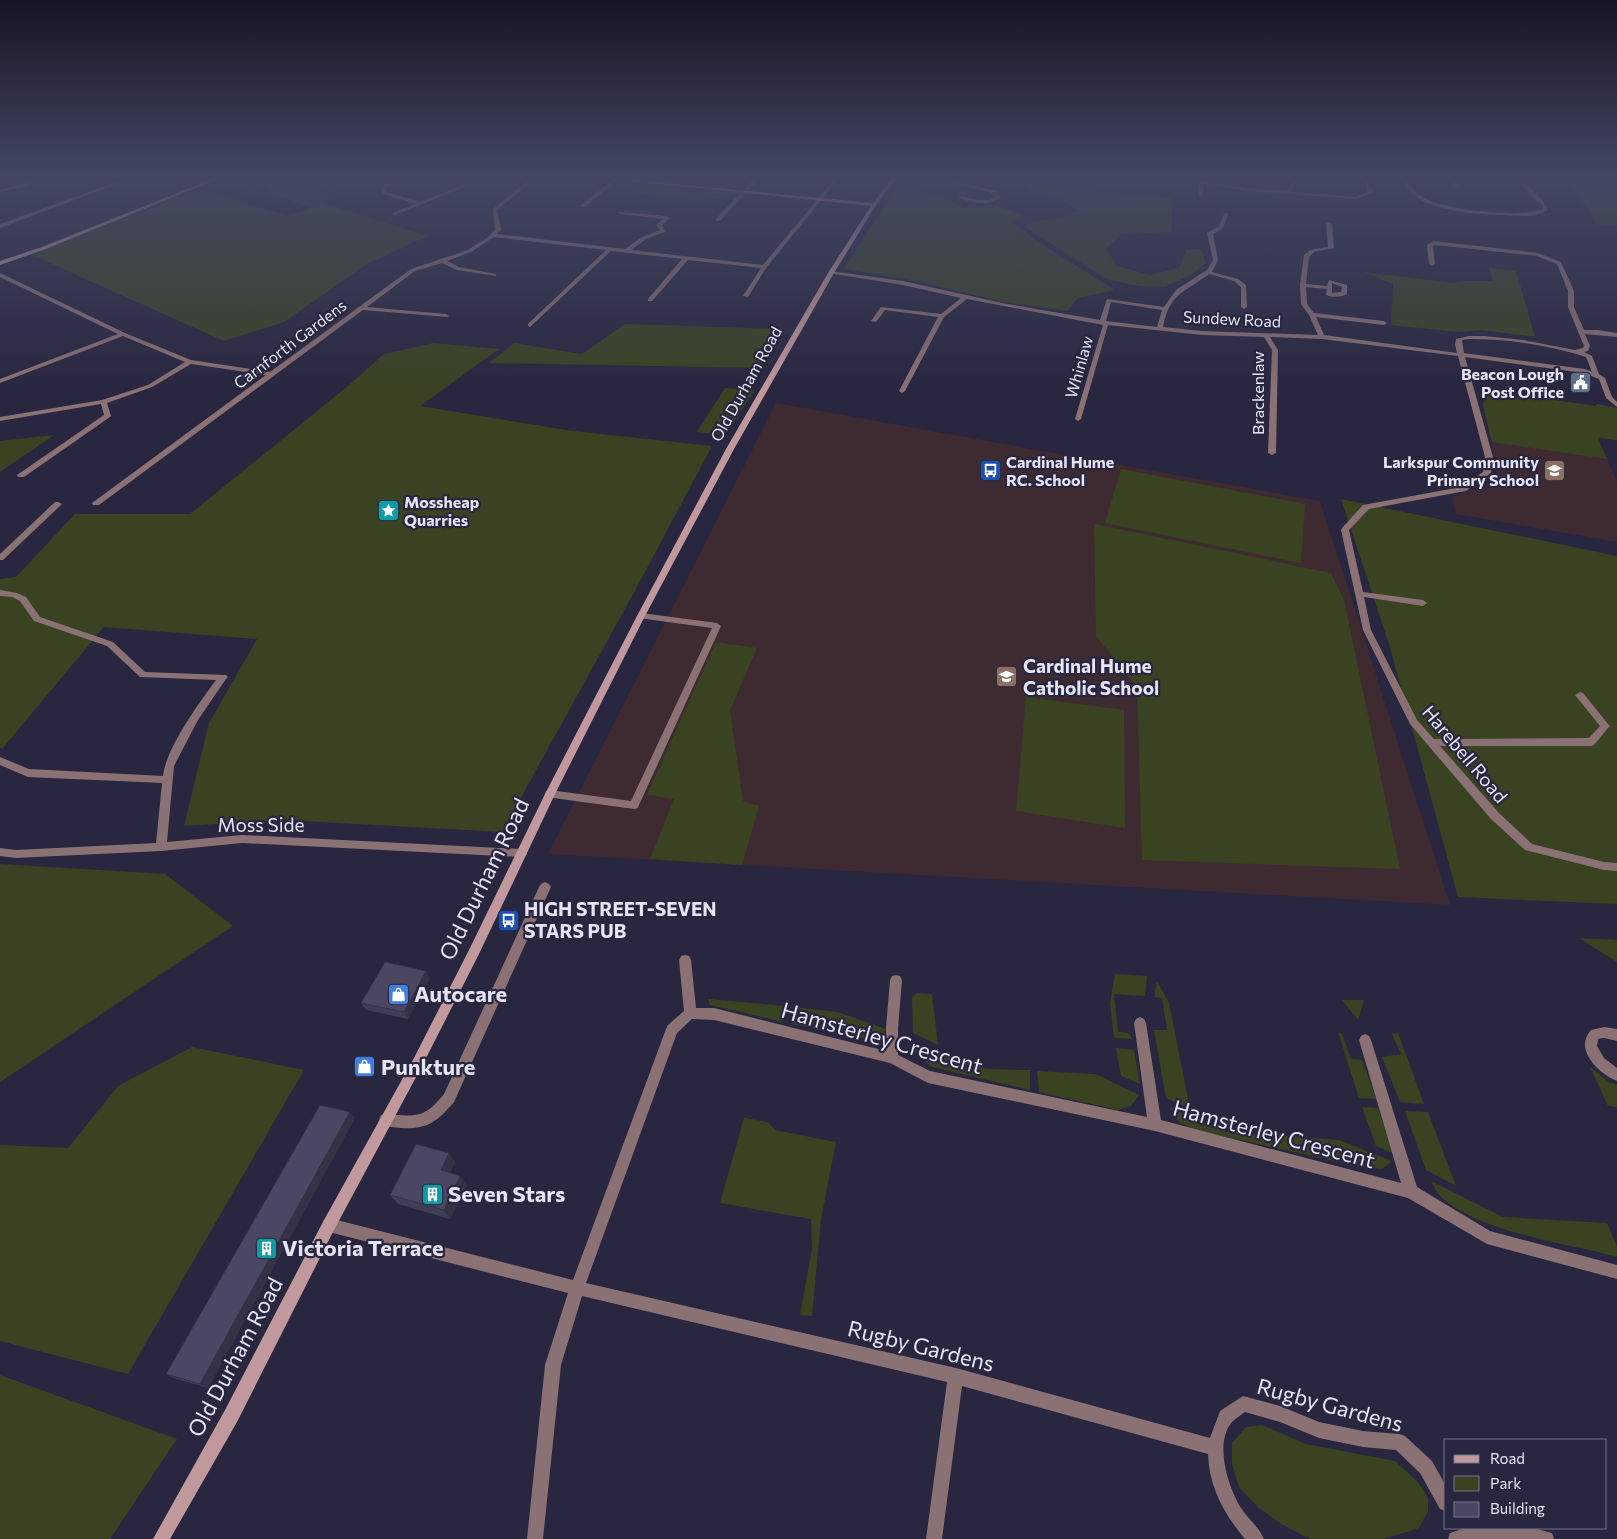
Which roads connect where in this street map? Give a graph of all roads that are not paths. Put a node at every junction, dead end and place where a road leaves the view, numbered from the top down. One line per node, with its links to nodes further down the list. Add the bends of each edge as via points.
1 (42, 249): 13 (main road)
2 (474, 249): 12 (street, Carnforth Gardens)
3 (610, 249): 10 (street); 34 (street)
4 (779, 249): 15 (street)
5 (846, 249): 17 (main road, Old Durham Road)
6 (1213, 249): 16 (street, via 1216,261)
7 (1327, 249): 20 (street, via 1312,251 1306,256)
8 (1430, 249): 14 (street)
9 (1480, 249): 36 (street, via 1538,255 1559,263 1571,291 1571,308)
10 (627, 250): 11 (street)
11 (686, 258): 15 (street); 24 (street)
12 (442, 261): 19 (street, via 457,268); 26 (street, Carnforth Gardens, via 413,270)
13 (0, 263)
14 (1432, 264)
15 (764, 267): 22 (street)
16 (1207, 272): 25 (street, via 1236,280 1244,286); 27 (street, via 1178,291)
17 (831, 273): 23 (street, Sundew Road); 60 (main road, Old Durham Road, via 730,450)
18 (0, 275): 37 (street)
19 (494, 275)
20 (1303, 285): 21 (street); 28 (street, via 1304,304)
21 (1330, 288)
22 (746, 296)
23 (967, 296): 30 (street); 32 (street, Sundew Road)
24 (650, 300)
25 (1244, 306)
26 (362, 308): 29 (street); 44 (street, Carnforth Gardens)
27 (1166, 308): 32 (street, Whinlaw, via 1109,300); 35 (street)
28 (1312, 315): 33 (street); 40 (street)
29 (446, 316)
30 (942, 316): 31 (street, via 883,308); 47 (street)
31 (874, 320)
32 (1104, 323): 35 (street, Sundew Road); 51 (street, Whinlaw)
33 (1384, 323)
34 (530, 325)
35 (1160, 329): 38 (street, Sundew Road, via 1202,334)
36 (1582, 332): 39 (street); 41 (street, via 1586,350)
37 (123, 334): 43 (street); 46 (street)
38 (1266, 335): 40 (street, Sundew Road); 52 (street, Brackenlaw, via 1275,350)
39 (1617, 335)
40 (1322, 337): 42 (street, Sundew Road)
41 (1577, 351): 42 (street, via 1475,336 1459,338); 45 (street, via 1589,356)
42 (1461, 354): 45 (street, Sundew Road); 58 (street, Harebell Road, via 1490,457 1487,474 1463,489 1366,507 1345,530)
43 (190, 362): 44 (street); 48 (street, via 150,386)
44 (273, 374): 55 (street, Carnforth Gardens)
45 (1596, 374): 49 (street, via 1602,378 1609,398)
46 (0, 381)
47 (902, 392)
48 (103, 402): 50 (street); 53 (street, via 108,416)
49 (1617, 405)
50 (0, 419)
51 (1078, 419)
52 (1272, 453)
53 (21, 475)
54 (58, 504): 56 (street)
55 (96, 504)
56 (0, 558)
57 (0, 593): 64 (street, via 10,593 28,601 37,619 110,644 143,675 223,677 194,718 169,766)
58 (1359, 594): 59 (street); 62 (street, Harebell Road, via 1367,630 1413,722)
59 (1423, 603)
60 (641, 616): 65 (main road, Old Durham Road); 65 (street, Old Durham Road, via 717,626 634,806)
61 (1580, 695): 62 (street, via 1605,726 1592,742)
62 (1432, 743): 69 (street, Harebell Road, via 1495,816 1530,847)
63 (0, 761): 64 (street, via 28,773)
64 (168, 780): 66 (street)
65 (550, 794): 68 (main road, Old Durham Road)
66 (161, 847): 67 (street, Moss Side); 68 (street, Moss Side, via 242,839)
67 (0, 852)
68 (522, 853): 79 (main road, Old Durham Road)
69 (1617, 867)
70 (545, 887): 79 (street, via 449,1098 435,1116 418,1123)
71 (685, 960): 73 (street)
72 (896, 980): 77 (street)
73 (690, 1013): 77 (street, Hamsterley Crescent, via 714,1014); 84 (street, via 672,1029)
74 (1140, 1023): 80 (street)
75 (1617, 1035): 78 (street, via 1599,1033 1590,1040 1598,1062)
76 (1364, 1040): 81 (street)
77 (892, 1058): 80 (street, Hamsterley Crescent, via 928,1077)
78 (1617, 1075)
79 (386, 1120): 82 (main road, Old Durham Road)
80 (1156, 1125): 81 (street, Hamsterley Crescent)
81 (1411, 1192): 83 (street, Hamsterley Crescent, via 1487,1237)
82 (329, 1225): 84 (street, Rugby Gardens); 89 (main road, Old Durham Road, via 231,1416)
83 (1617, 1272)
84 (577, 1288): 85 (street, Rugby Gardens); 90 (street, via 553,1365)
85 (956, 1376): 86 (street, Rugby Gardens); 91 (street)
86 (1216, 1448): 87 (street, Rugby Gardens, via 1226,1417 1243,1404 1280,1414 1319,1430 1399,1442 1426,1467); 92 (street, via 1217,1471 1225,1495 1236,1515)
87 (1444, 1499)
88 (1459, 1534): 93 (street)
89 (161, 1539)
90 (535, 1539)
91 (934, 1539)
92 (1257, 1539)
93 (1546, 1539)

